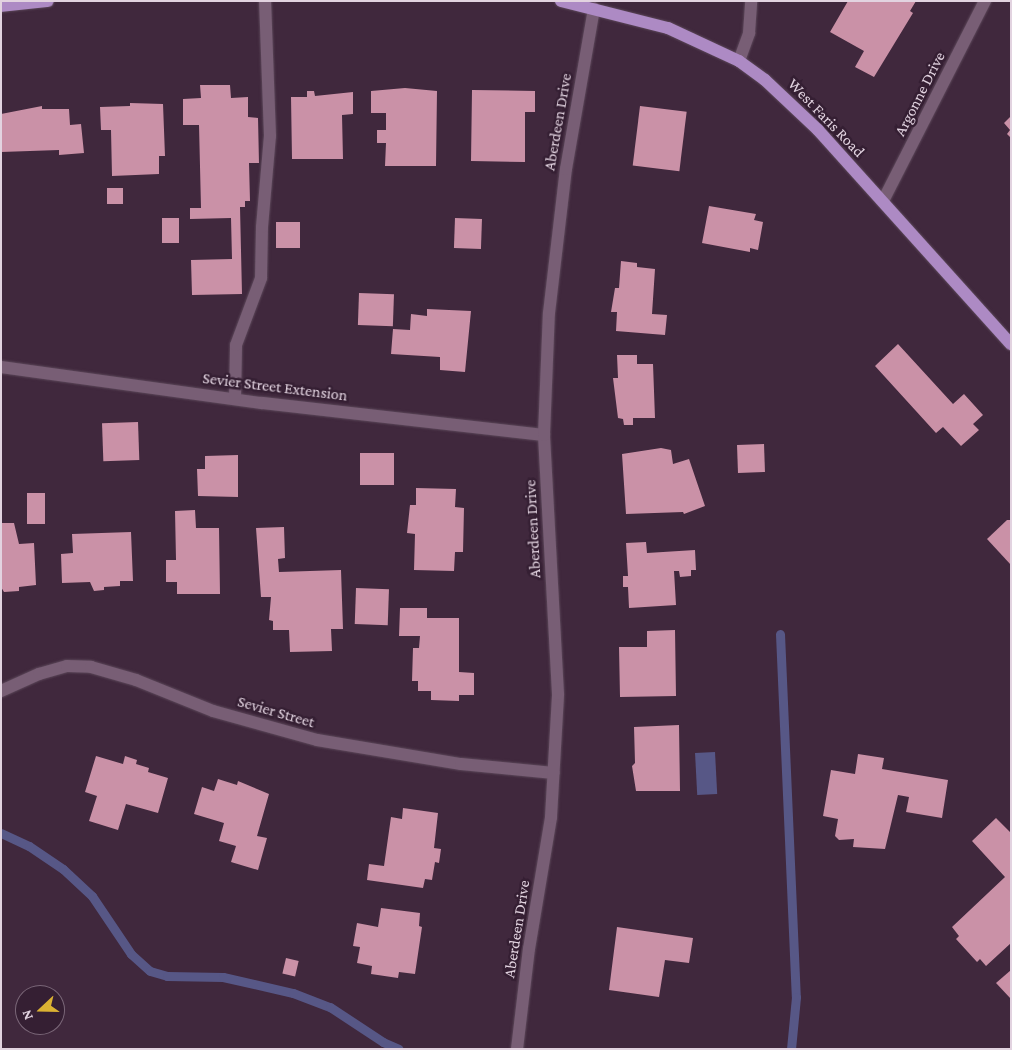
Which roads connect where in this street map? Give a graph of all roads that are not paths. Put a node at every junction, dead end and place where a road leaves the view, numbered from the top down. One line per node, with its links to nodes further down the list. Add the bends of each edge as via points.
1 (48, 1): 6 (main road)
2 (265, 1): 12 (street, via 270,136 261,278 236,345)
3 (561, 1): 7 (main road, West Faris Road)
4 (751, 1): 8 (street, via 749,33)
5 (985, 1): 9 (street, Argonne Drive)
6 (1, 6)
7 (594, 8): 8 (main road, West Faris Road, via 668,28); 13 (street, Aberdeen Drive, via 564,179 549,313)
8 (739, 61): 9 (main road, West Faris Road, via 796,108)
9 (883, 201): 10 (main road, West Faris Road)
10 (1011, 344)
11 (1, 367): 12 (street, Sevier Street Extension)
12 (235, 399): 13 (street, Sevier Street Extension)
13 (544, 435): 15 (street, Aberdeen Drive, via 558,694)
14 (1, 692): 15 (street, Sevier Street, via 39,674 67,666 91,667 136,680 214,711 318,740 461,764)
15 (554, 773): 16 (street, Aberdeen Drive, via 551,817 529,949)
16 (517, 1049)

